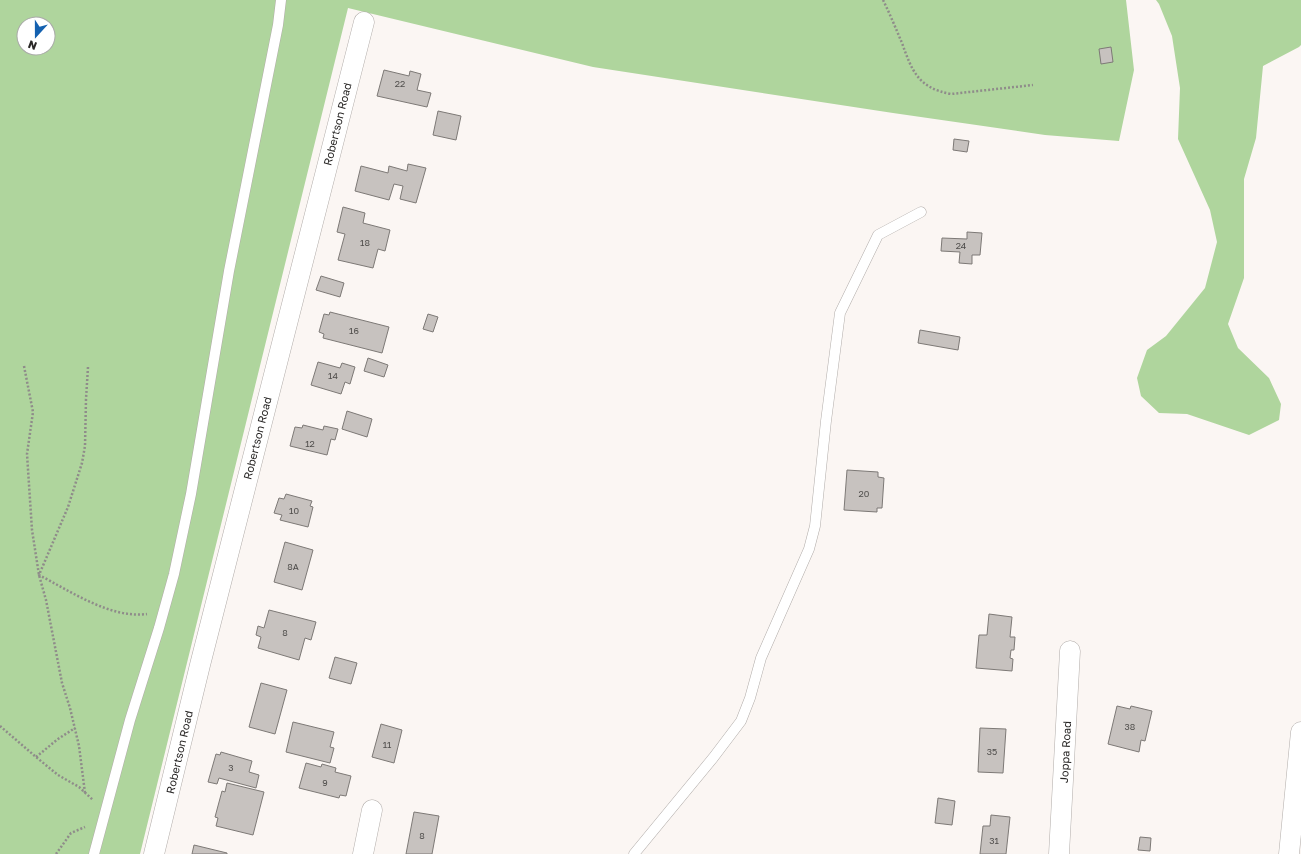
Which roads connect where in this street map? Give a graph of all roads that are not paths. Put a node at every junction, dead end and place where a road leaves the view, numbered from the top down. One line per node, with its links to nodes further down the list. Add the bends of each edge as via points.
1 (281, 0): 7 (lane, via 229,271 191,494 174,574 130,720)
2 (364, 22): 8 (street, Robertson Road, via 209,627)
3 (921, 212): 10 (lane, via 878,235 840,313 815,526 809,550 761,658 741,721)
4 (1070, 651): 11 (street, Joppa Road)
5 (1301, 732): 12 (street)
6 (372, 810): 9 (street)
7 (94, 854)
8 (154, 854)
9 (364, 854)
10 (634, 854)
11 (1059, 854)
12 (1289, 854)

